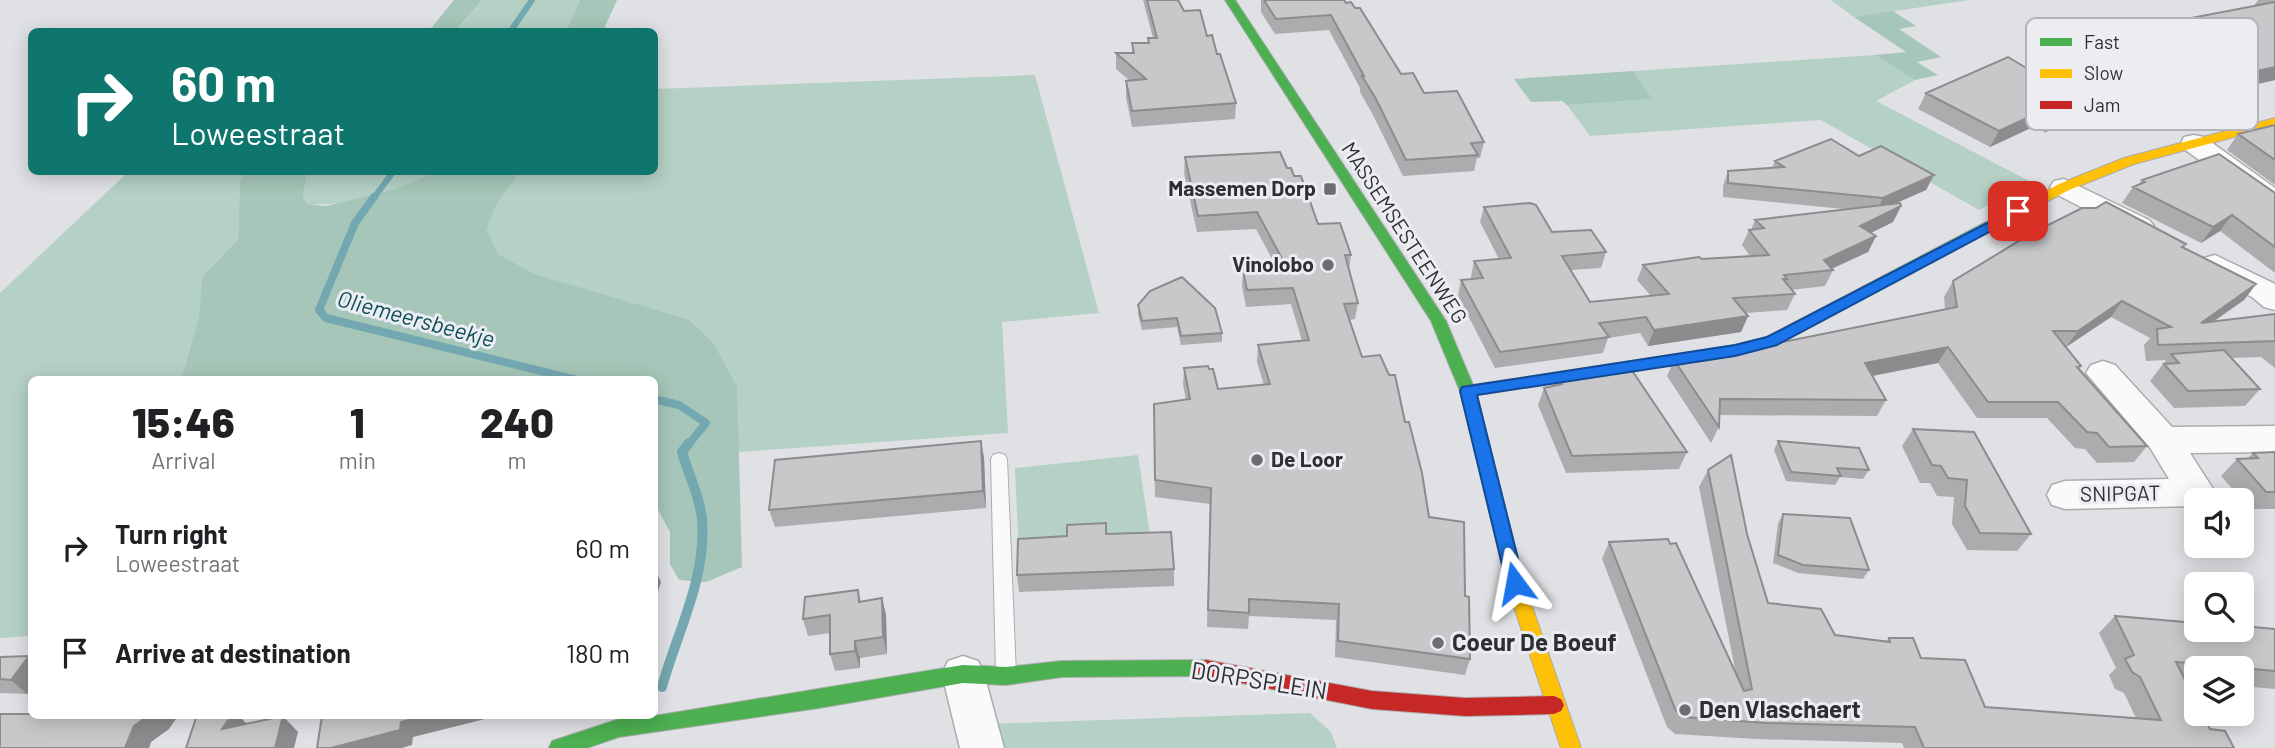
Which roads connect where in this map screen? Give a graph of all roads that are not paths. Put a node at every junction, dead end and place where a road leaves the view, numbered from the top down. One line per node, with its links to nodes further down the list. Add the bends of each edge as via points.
1 (1231, 0): 10 (street, MASSEMSESTEENWEG, via 1438,321)
2 (2275, 122): 3 (street)
3 (2258, 126)
4 (2244, 130): 5 (street)
5 (2194, 143): 6 (street, via 2129,161); 7 (street)
6 (2064, 187): 8 (street); 10 (street, via 1772,341)
7 (2275, 201)
8 (2275, 300)
9 (2103, 373): 12 (street, SNIPGAT)
10 (1468, 391): 17 (street, MASSEMSESTEENWEG, via 1515,583)
11 (2275, 439): 12 (street)
12 (2163, 440): 14 (street, SNIPGAT, via 2197,492)
13 (999, 458): 16 (lane)
14 (2065, 495)
15 (963, 674): 16 (street, DORPSPLEIN); 18 (street, DORPSPLEIN, via 619,727); 19 (street)
16 (1006, 676): 17 (street, DORPSPLEIN, via 1062,669 1213,668 1372,700 1465,708)
17 (1554, 705): 20 (street, MASSEMSESTEENWEG)
18 (559, 748)
19 (982, 748)
20 (1571, 748)

